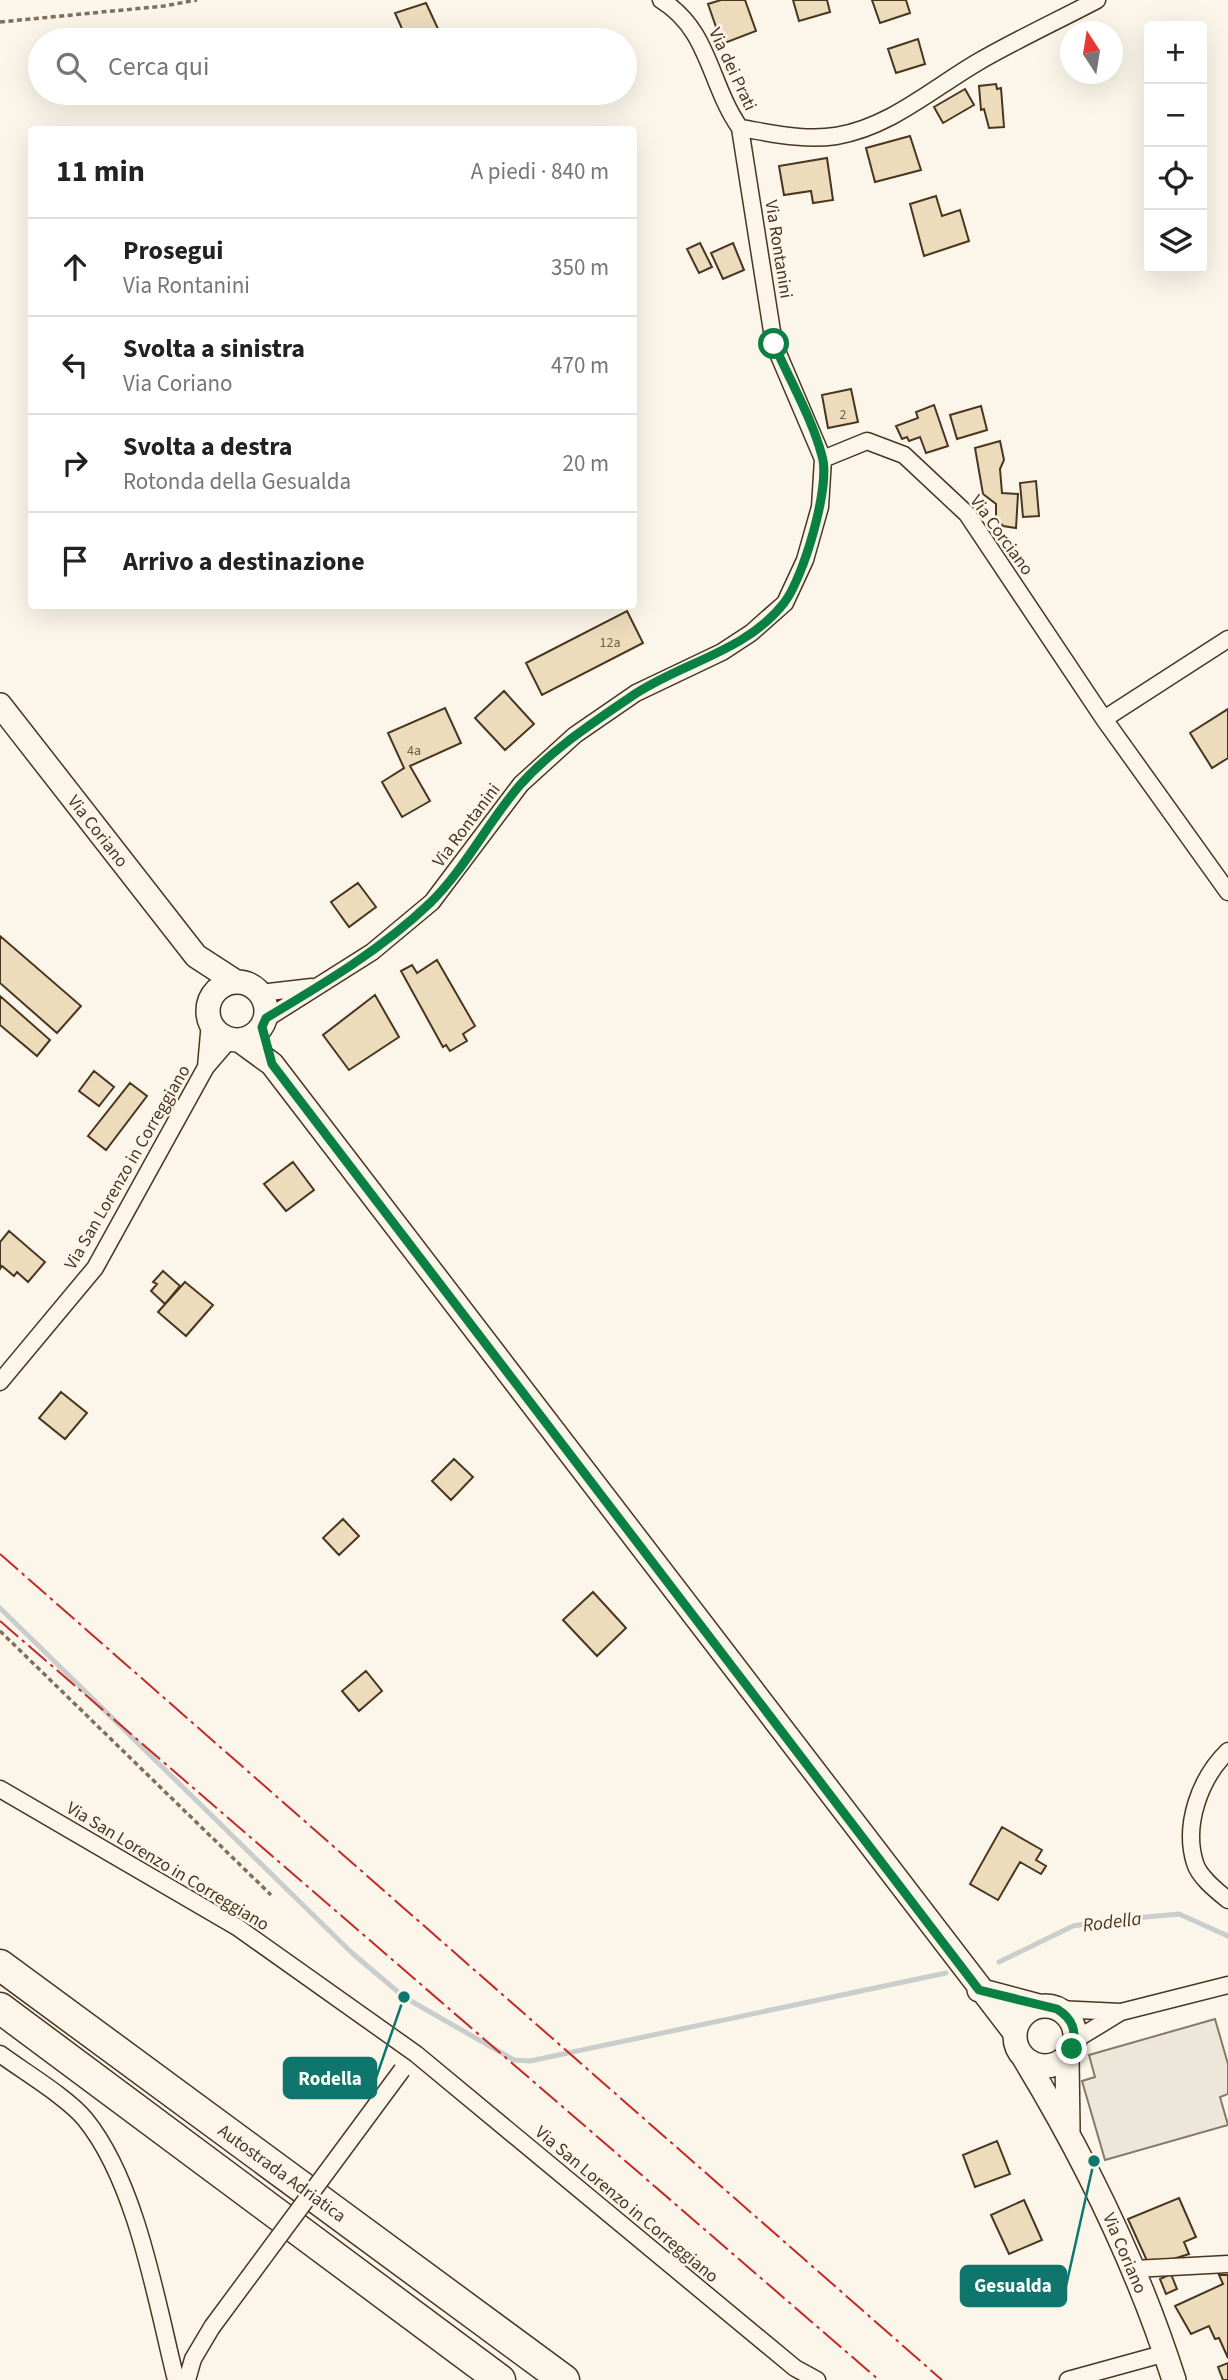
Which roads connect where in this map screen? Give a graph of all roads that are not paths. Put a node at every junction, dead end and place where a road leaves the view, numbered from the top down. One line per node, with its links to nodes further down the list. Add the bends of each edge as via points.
1 (661, 0): 3 (street, Via dei Prati, via 679,11 697,34 727,110)
2 (1097, 0): 3 (street, via 978,62 866,129 800,137)
3 (740, 128): 4 (street, Via Rontanini, via 774,344)
4 (823, 458): 7 (street, Via Corciano, via 867,441 913,463 967,514); 11 (street, Via Rontanini, via 820,507 805,559 785,603 722,652 636,693 575,735 521,784 432,902 372,952)
5 (1228, 639): 7 (street)
6 (0, 705): 9 (main road, Via Coriano)
7 (1104, 719): 8 (street, Via Corciano)
8 (1228, 892)
9 (196, 956): 10 (main road, Via Coriano); 13 (main road, Via Coriano)
10 (236, 982): 12 (main road); 13 (main road, via 219,989)
11 (318, 987): 12 (street, Via Rontanini); 14 (street, Via Rontanini)
12 (260, 993): 14 (main road, via 267,1010)
13 (210, 1013): 15 (main road, via 215,1030); 17 (street, Via San Lorenzo in Correggiano)
14 (264, 1023): 15 (main road, via 248,1038); 16 (main road)
15 (235, 1040): 16 (main road); 17 (street, Via San Lorenzo in Correggiano)
16 (272, 1064): 24 (main road)
17 (206, 1067): 18 (street, Via San Lorenzo in Correggiano, via 94,1268)
18 (0, 1382)
19 (1228, 1751): 21 (street, via 1198,1797 1190,1826 1195,1865)
20 (0, 1789): 30 (street, Via San Lorenzo in Correggiano, via 237,1927)
21 (1228, 1900)
22 (0, 1965): 40 (highway, Autostrada Adriatica)
23 (1228, 1985): 27 (street)
24 (979, 1990): 26 (main road); 28 (main road)
25 (0, 2008): 39 (highway, Autostrada Adriatica)
26 (1048, 2008): 27 (street); 28 (main road, via 1022,2016); 29 (main road, via 1071,2021)
27 (1121, 2012): 29 (street)
28 (1015, 2033): 32 (main road)
29 (1071, 2048): 32 (main road, via 1051,2066); 33 (main road, Via Coriano)
30 (416, 2053): 38 (street, bridge, via 212,2328 193,2359); 41 (street, Via San Lorenzo in Correggiano, via 795,2368)
31 (0, 2054): 37 (street, via 84,2116 107,2150 136,2226)
32 (1024, 2058): 33 (main road, Via Coriano)
33 (1068, 2130): 35 (main road, Via Coriano)
34 (1228, 2264): 35 (street)
35 (1133, 2269): 36 (main road, Via Coriano)
36 (1166, 2353): 42 (street); 43 (main road, Via Coriano)
37 (176, 2380)
38 (187, 2380)
39 (500, 2380)
40 (564, 2380)
41 (817, 2380)
42 (1068, 2380)
43 (1174, 2380)

